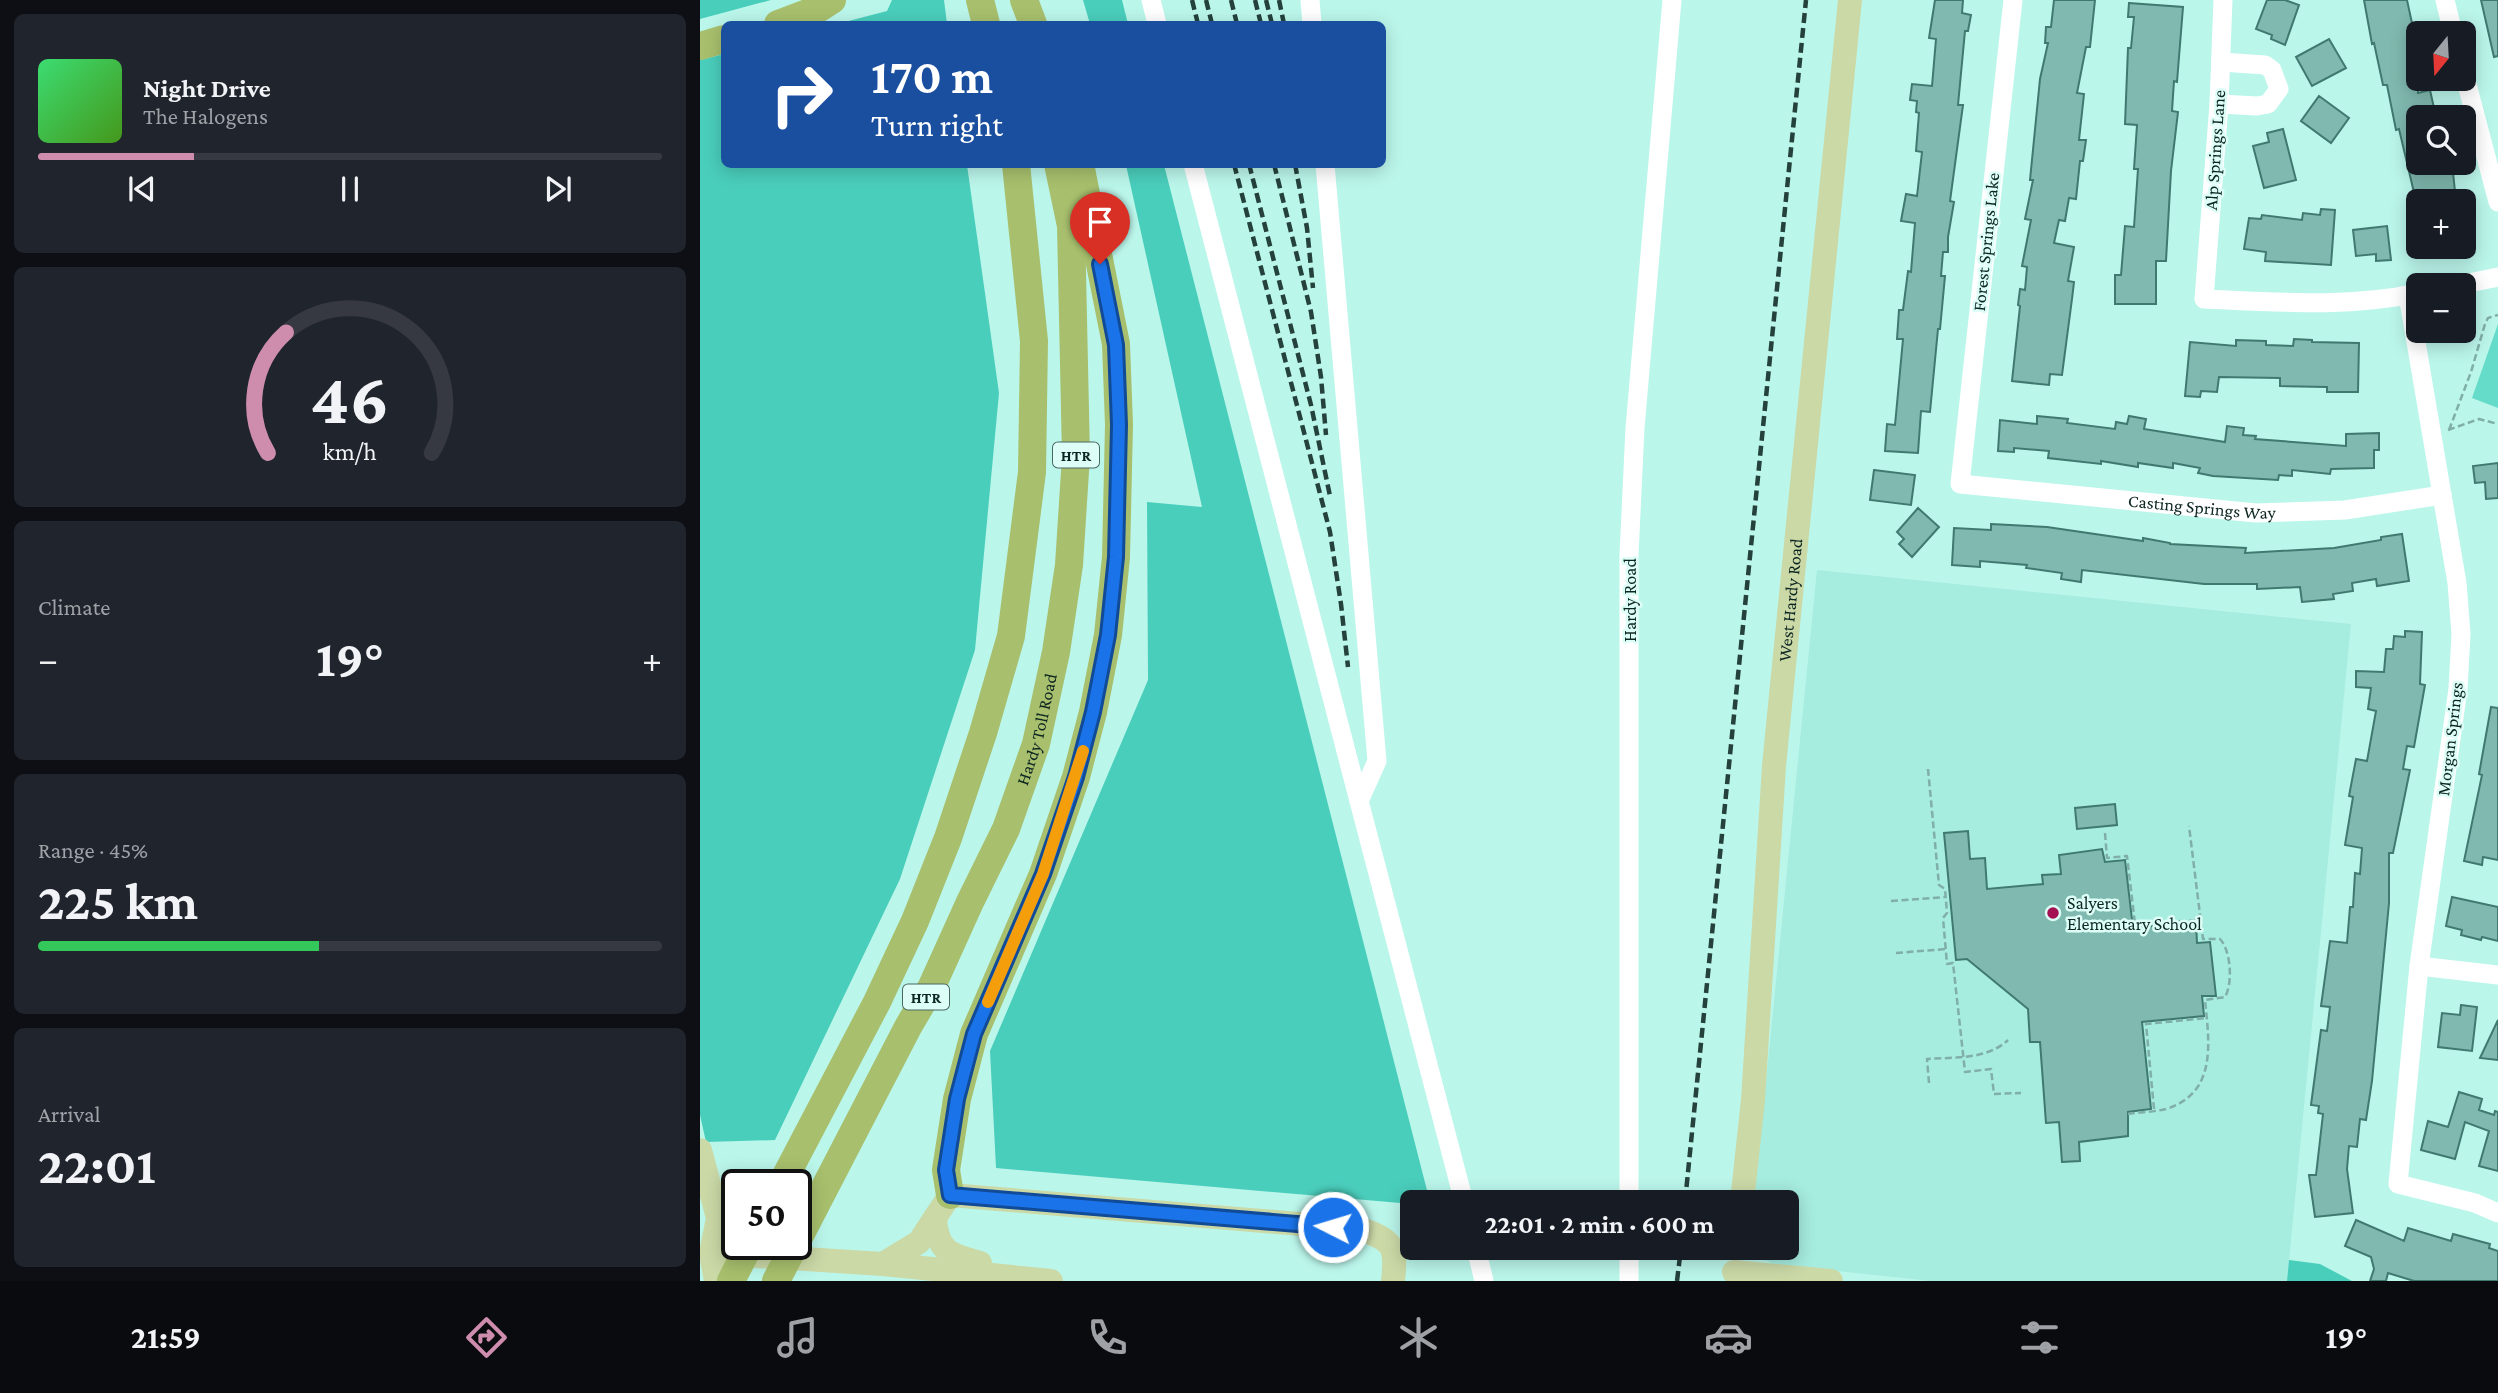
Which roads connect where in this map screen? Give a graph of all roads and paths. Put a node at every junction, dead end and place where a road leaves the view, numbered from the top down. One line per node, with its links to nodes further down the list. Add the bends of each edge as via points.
1 (832, 0): 11 (highway)
2 (980, 0): 12 (highway)
3 (1023, 0): 13 (highway); 14 (highway)
4 (1151, 0): 15 (street)
5 (1310, 0): 16 (street)
6 (1672, 0): 59 (street, Hardy Road, via 1635,428 1629,555)
7 (1850, 0): 60 (main road, West Hardy Road, via 1775,752)
8 (2012, 0): 36 (street, Forest Springs Lake)
9 (2223, 0): 20 (street, Alp Springs Lane)
10 (2445, 0): 17 (street)
11 (786, 21)
12 (985, 21)
13 (1027, 21)
14 (1032, 21)
15 (1156, 21)
16 (1312, 21)
17 (2451, 21)
18 (721, 40): 19 (highway)
19 (700, 46)
20 (2221, 62): 22 (street, Alp Springs Lane); 22 (street, via 2265,65 2272,69 2279,89 2268,104)
21 (2469, 91): 28 (street)
22 (2219, 104): 31 (street, Alp Springs Lane, via 2204,299 2325,303)
23 (1016, 168): 57 (highway, HTR, via 1034,341 1032,472 1011,636 948,838 915,921)
24 (1059, 168): 62 (highway, Hardy Toll Road / HTR, via 1071,226 1076,456 1069,565 1036,744 1006,829 932,986)
25 (1081, 168): 61 (highway, via 1116,345 1116,557 1108,635 1076,777 1043,874 974,1034 957,1099)
26 (1195, 168): 39 (street)
27 (1325, 168): 39 (street, via 1377,761)
28 (2498, 202)
29 (2498, 277): 30 (street)
30 (2476, 282)
31 (2406, 295)
32 (2498, 315): 35 (path, via 2485,324 2471,372)
33 (2423, 343): 35 (street, Morgan Springs)
34 (2498, 424): 35 (path, via 2479,419)
35 (2440, 432): 37 (street, Morgan Springs)
36 (1960, 484): 37 (street, Casting Springs Way, via 2256,513 2345,510)
37 (2442, 495): 47 (street, Morgan Springs, via 2461,634 2458,689)
38 (1928, 769): 42 (path, via 1939,885 1945,889)
39 (1359, 802): 58 (street)
40 (2189, 826): 44 (path)
41 (2105, 833): 44 (path, via 2107,858 2127,856 2135,924)
42 (1945, 897): 43 (path); 45 (path)
43 (1891, 901)
44 (2200, 920): 49 (path, via 2203,939 2220,939 2227,947 2230,987 2225,997 2206,1000)
45 (1946, 950): 46 (path); 51 (path, via 1947,964 1953,963)
46 (1896, 953)
47 (2419, 966): 48 (street); 63 (street, Morgan Springs, via 2398,1184)
48 (2498, 975)
49 (2207, 1018): 54 (path, via 2208,1061 2201,1082 2183,1101); 54 (path, via 2146,1024)
50 (2008, 1040): 51 (path, via 1993,1051)
51 (1963, 1056): 52 (path, via 1927,1059); 53 (path, via 1965,1072 1991,1069 1994,1094)
52 (1929, 1083)
53 (2021, 1093)
54 (2154, 1111): 55 (path)
55 (2128, 1114)
56 (700, 1150): 64 (main road, via 718,1218)
57 (790, 1169)
58 (1461, 1190)
59 (1629, 1190)
60 (1743, 1190)
61 (942, 1206): 69 (main road, via 919,1242); 71 (main road, via 936,1231 941,1246 952,1255); 76 (main road, via 1360,1229 1390,1244 1396,1258)
62 (812, 1213)
63 (2498, 1213)
64 (705, 1247): 69 (main road); 72 (main road)
65 (742, 1260): 73 (highway)
66 (787, 1260): 74 (highway, Hardy Toll Road / HTR)
67 (1479, 1260): 77 (street)
68 (1629, 1260): 78 (street)
69 (883, 1264): 71 (main road)
70 (1735, 1267): 79 (main road)
71 (1044, 1280): 75 (main road)
72 (716, 1281)
73 (731, 1281)
74 (776, 1281)
75 (1051, 1281)
76 (1393, 1281)
77 (1485, 1281)
78 (1629, 1281)
79 (1831, 1281)

